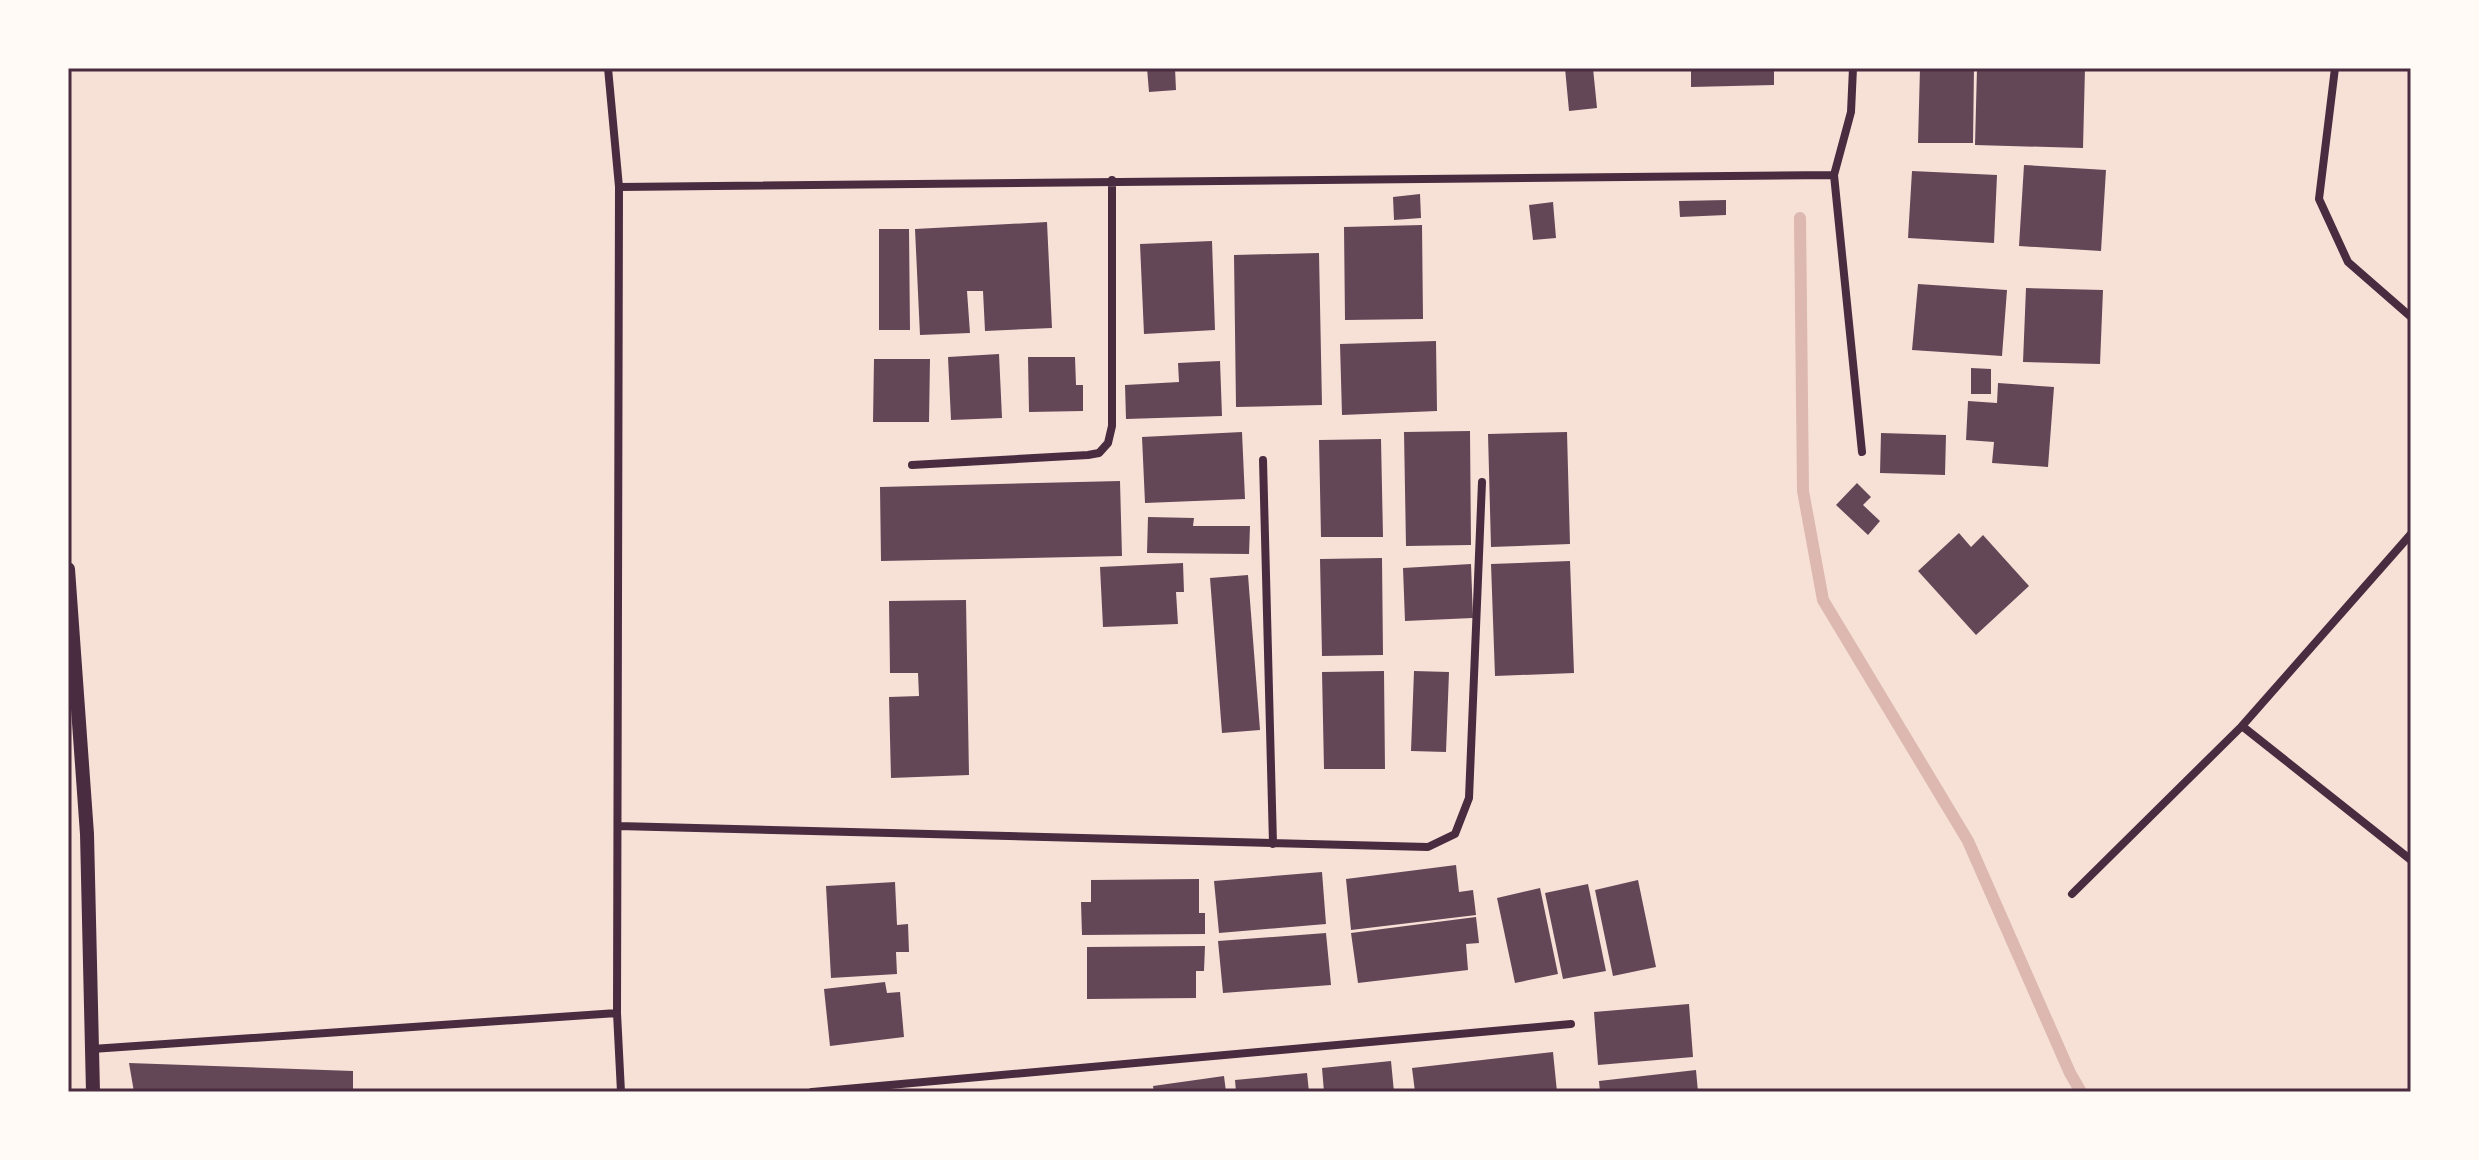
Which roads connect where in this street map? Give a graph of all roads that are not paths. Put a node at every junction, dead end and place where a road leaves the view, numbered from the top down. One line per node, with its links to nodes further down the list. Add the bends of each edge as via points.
1 (608, 68): 6 (street)
2 (1853, 68): 4 (street, via 1851,112)
3 (2335, 68): 7 (street, via 2319,199 2348,262)
4 (1834, 175): 5 (street); 8 (street)
5 (1112, 180): 6 (street); 10 (street, via 1108,443 1088,455)
6 (619, 187): 16 (street)
7 (2411, 317)
8 (1862, 452)
9 (1263, 460): 17 (street)
10 (912, 465)
11 (1482, 482): 17 (street, via 1469,798 1455,834 1428,847)
12 (2411, 534): 15 (street)
13 (68, 569): 14 (street)
14 (72, 670): 22 (street, via 87,834)
15 (2242, 726): 18 (street); 19 (street)
16 (618, 826): 17 (street); 20 (street)
17 (1273, 844)
18 (2411, 860)
19 (2072, 894)
20 (617, 1013): 22 (street); 24 (street)
21 (1571, 1024): 25 (street)
22 (92, 1049): 23 (street)
23 (93, 1092)
24 (621, 1092)
25 (812, 1092)

